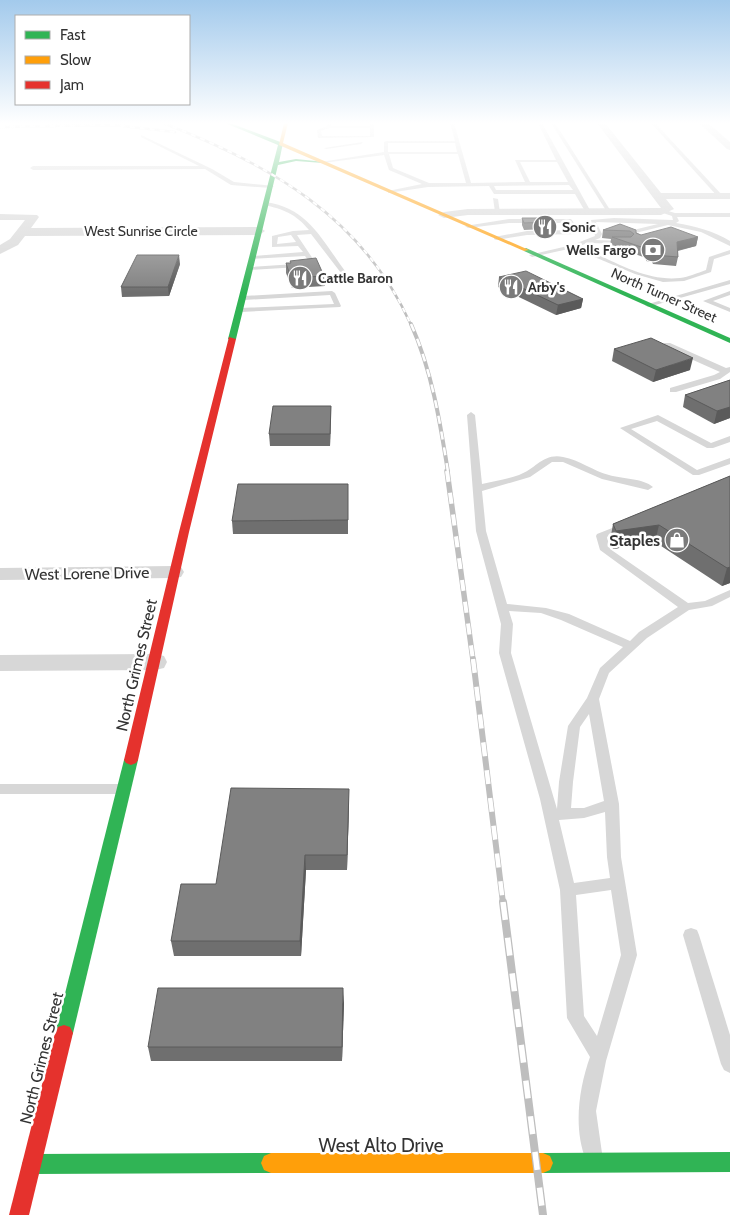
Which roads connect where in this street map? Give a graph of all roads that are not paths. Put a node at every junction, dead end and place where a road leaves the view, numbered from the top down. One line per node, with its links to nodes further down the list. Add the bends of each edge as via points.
1 (225, 180): 15 (lane, via 233,184)
2 (272, 180): 15 (main road, North Grimes Street)
3 (362, 180): 17 (main road, North Turner Street)
4 (413, 180): 16 (lane)
5 (468, 180): 14 (lane)
6 (526, 180): 11 (lane)
7 (569, 180): 12 (lane)
8 (589, 180): 25 (lane)
9 (645, 180): 20 (street)
10 (709, 180): 21 (lane)
11 (528, 183): 12 (lane); 13 (lane)
12 (571, 183): 18 (lane)
13 (491, 184): 14 (lane); 19 (lane)
14 (469, 185): 16 (lane)
15 (271, 186): 22 (main road, North Grimes Street)
16 (428, 186): 17 (lane)
17 (390, 192): 27 (main road, North Turner Street)
18 (576, 192): 19 (lane); 24 (lane)
19 (495, 196): 23 (lane)
20 (658, 196): 21 (street); 26 (street)
21 (725, 196)
22 (266, 204): 35 (main road, North Grimes Street); 37 (lane, via 293,210)
23 (498, 212): 27 (street); 29 (street)
24 (588, 212): 25 (street); 29 (street)
25 (610, 212): 26 (street)
26 (669, 213): 28 (lane); 32 (lane, via 676,221)
27 (444, 215): 33 (main road, North Turner Street)
28 (730, 215)
29 (564, 216): 33 (lane); 40 (lane, via 578,232 527,233)
30 (0, 217): 36 (street, via 33,217)
31 (630, 220): 32 (lane); 39 (lane); 39 (lane, via 594,220 593,224)
32 (668, 223): 34 (lane, via 682,228); 39 (lane); 39 (lane, via 650,222); 39 (lane, via 677,228); 42 (lane, via 713,234)
33 (468, 226): 40 (main road, North Turner Street)
34 (676, 230)
35 (259, 231): 36 (street, West Sunrise Circle); 43 (main road, North Grimes Street)
36 (23, 232): 46 (street)
37 (313, 232): 38 (lane); 51 (lane)
38 (293, 233): 41 (lane); 44 (lane, via 275,236)
39 (608, 236): 45 (lane)
40 (496, 238): 49 (main road, North Turner Street)
41 (300, 244): 44 (lane); 48 (lane)
42 (730, 244)
43 (256, 246): 44 (lane); 50 (main road, North Grimes Street)
44 (274, 246)
45 (574, 246): 47 (lane, via 651,278 674,280 709,271 711,258); 49 (lane)
46 (0, 250)
47 (730, 252)
48 (307, 254): 50 (lane); 51 (lane)
49 (532, 254): 58 (main road, North Turner Street)
50 (252, 263): 51 (lane); 57 (main road, North Grimes Street)
51 (325, 264): 52 (lane)
52 (343, 272)
53 (730, 282): 54 (lane)
54 (720, 284): 55 (lane); 58 (lane)
55 (730, 288)
56 (730, 293): 60 (lane, via 706,300)
57 (244, 298): 59 (main road, North Grimes Street); 59 (lane, via 332,293 338,306)
58 (648, 305): 61 (main road, North Turner Street)
59 (241, 310): 71 (main road, North Grimes Street)
60 (730, 310)
61 (730, 341)
62 (667, 345): 63 (lane)
63 (727, 370): 64 (lane, via 718,377)
64 (673, 390)
65 (471, 415): 69 (lane)
66 (730, 439): 67 (lane, via 710,446 658,418 624,428 696,473)
67 (730, 461)
68 (648, 487): 69 (lane, via 598,475 570,462 550,459 527,475)
69 (478, 489): 74 (lane, via 481,530)
70 (638, 521): 75 (lane, via 601,536 605,550)
71 (173, 572): 72 (street, West Lorene Drive); 77 (main road, North Grimes Street)
72 (0, 574)
73 (730, 593): 75 (lane, via 708,604)
74 (503, 607): 76 (lane, via 542,610); 83 (lane, via 507,624 505,653)
75 (686, 607): 76 (lane)
76 (632, 646): 79 (lane, via 604,671)
77 (155, 662): 78 (street); 81 (main road, North Grimes Street)
78 (0, 663)
79 (593, 699): 82 (lane); 83 (lane, via 574,726)
80 (0, 789): 81 (lane)
81 (124, 789): 91 (main road, North Grimes Street)
82 (612, 804): 83 (lane, via 584,813); 84 (lane)
83 (558, 815): 85 (lane)
84 (618, 883): 85 (lane); 87 (lane, via 629,954)
85 (568, 890): 87 (lane, via 576,1018)
86 (691, 935): 88 (lane)
87 (599, 1056): 89 (lane, via 587,1111)
88 (730, 1064)
89 (594, 1162): 90 (main road, West Alto Drive); 91 (main road, West Alto Drive)
90 (730, 1162)
91 (32, 1164): 93 (main road, North Grimes Street)
92 (0, 1204): 93 (lane)
93 (21, 1209)

